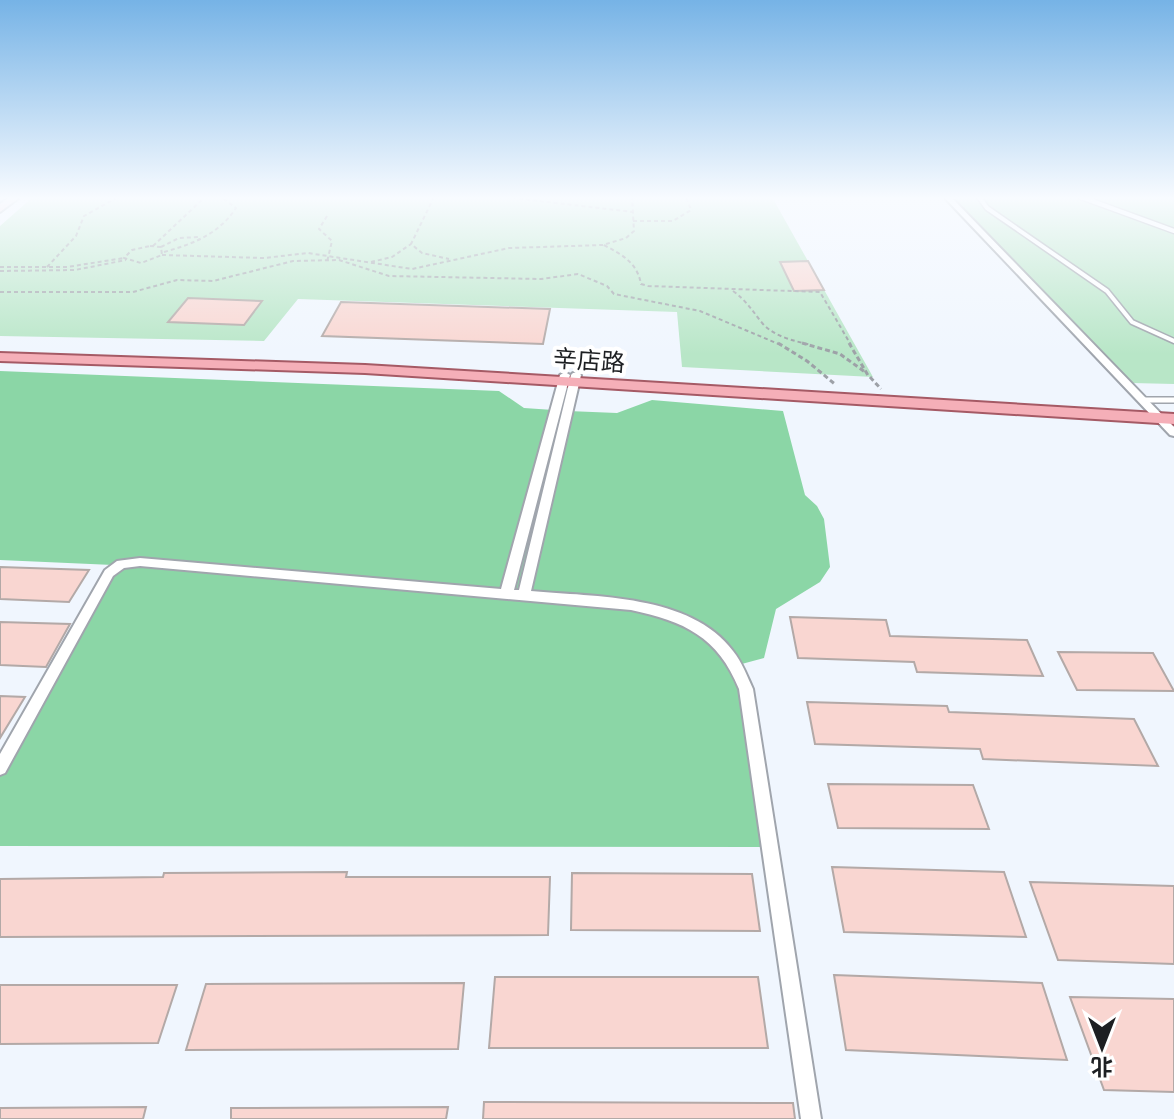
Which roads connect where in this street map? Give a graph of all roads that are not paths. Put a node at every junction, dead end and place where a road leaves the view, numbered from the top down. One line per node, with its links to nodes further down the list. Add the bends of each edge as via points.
1 (999, 249): 8 (street)
2 (1047, 249): 3 (lane, via 1107,291 1132,322)
3 (1174, 341)
4 (0, 349): 6 (main road, 辛店路, via 326,360)
5 (0, 357): 6 (main road, 辛店路)
6 (570, 379): 8 (main road, 辛店路); 8 (main road, 辛店路); 10 (street); 11 (street)
7 (1174, 400): 8 (lane)
8 (1161, 411): 9 (street)
9 (1174, 433)
10 (506, 595): 11 (street); 12 (street, via 121,564 109,573)
11 (524, 596): 13 (street, via 666,611 692,623 738,664)
12 (0, 768)
13 (811, 1119)

